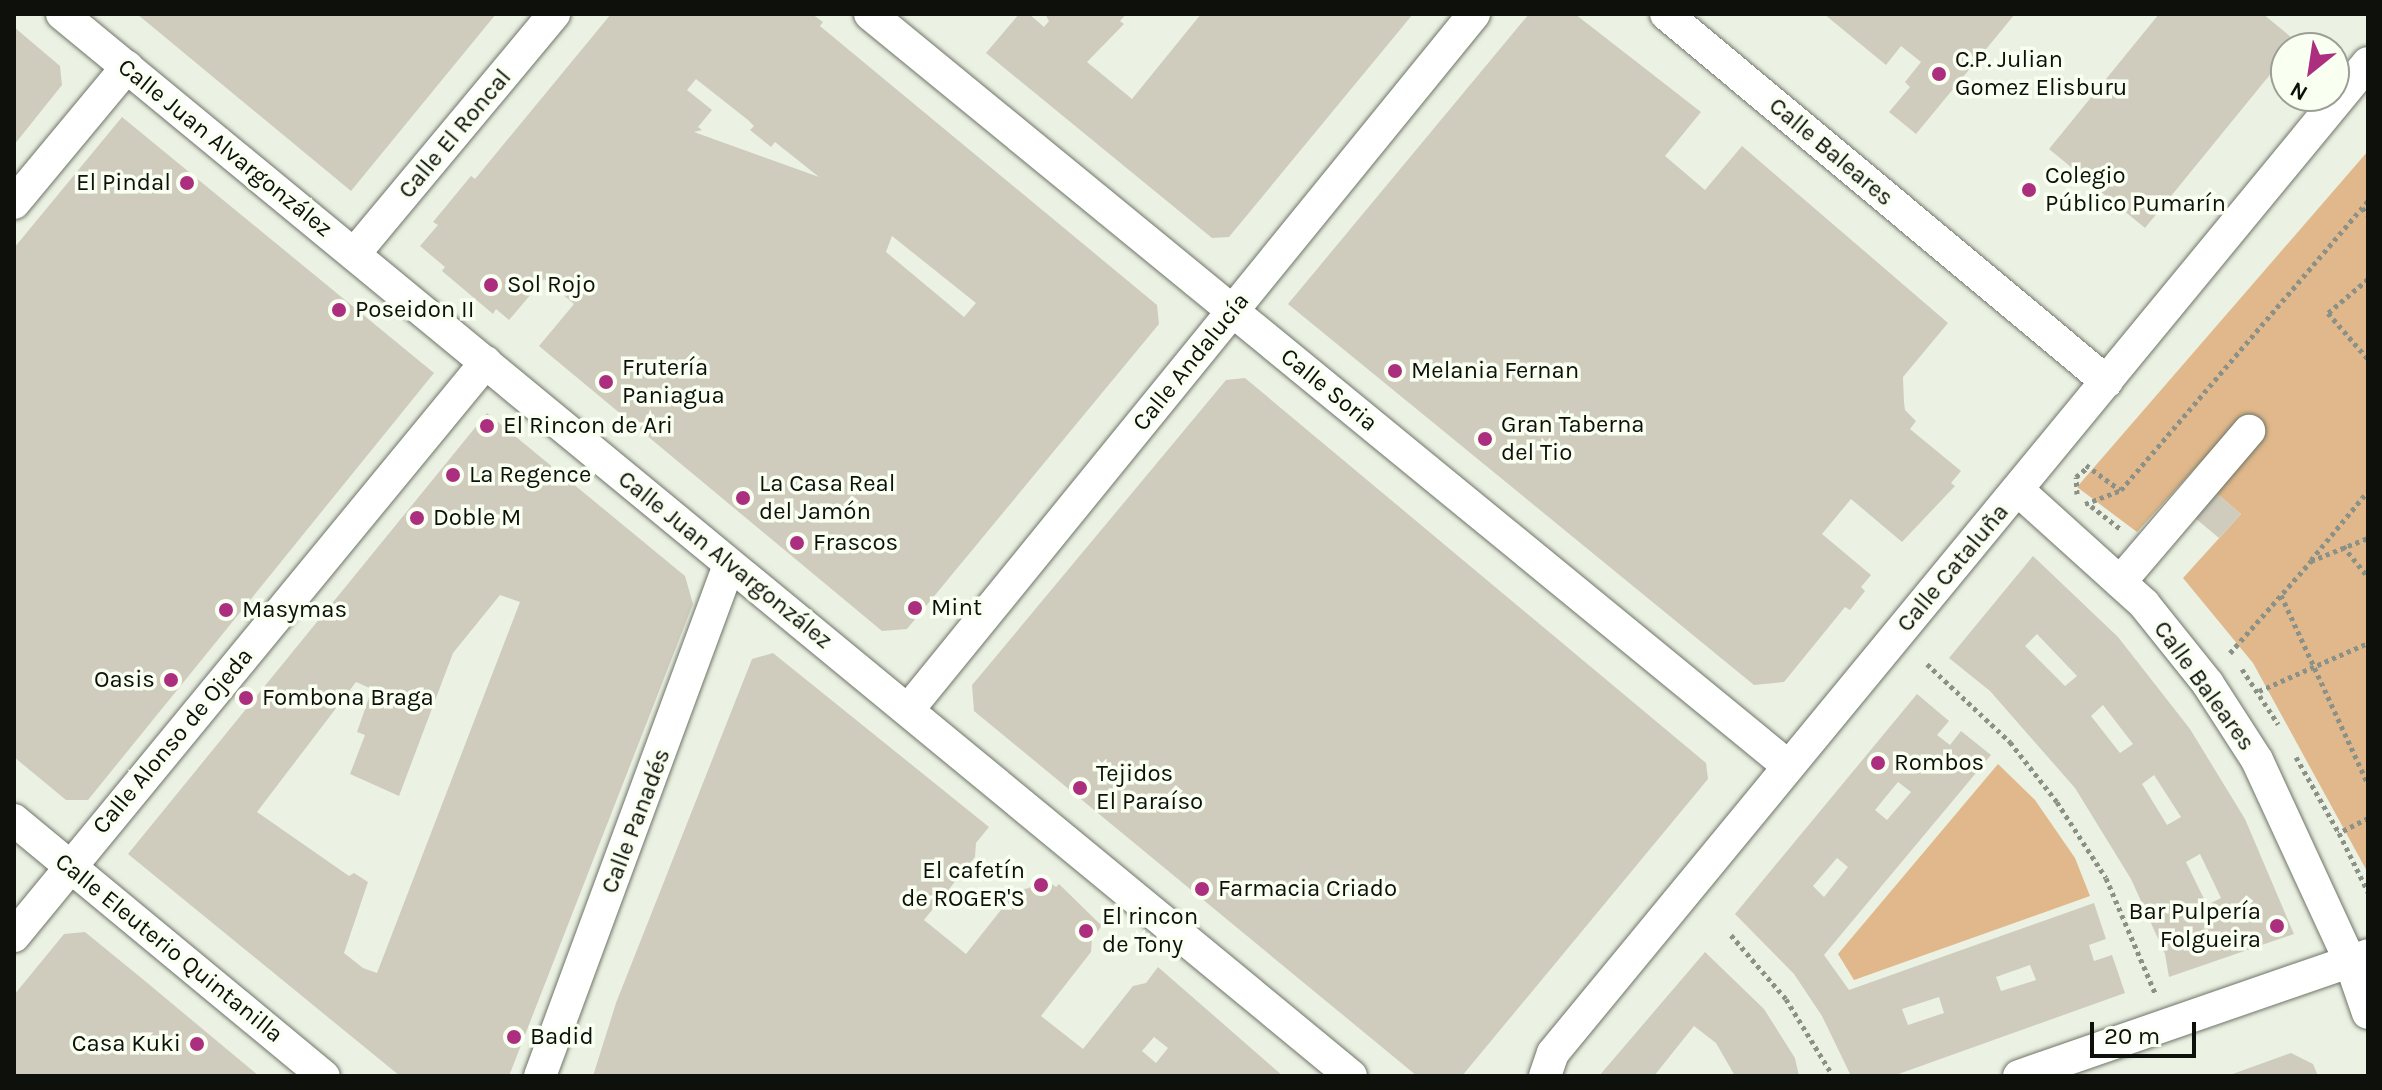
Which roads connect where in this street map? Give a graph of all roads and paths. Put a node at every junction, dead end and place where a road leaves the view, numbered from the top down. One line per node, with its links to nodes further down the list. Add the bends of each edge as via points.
1 (62, 14): 7 (street, Calle Juan Alvargonzález)
2 (554, 14): 12 (street, Calle El Roncal)
3 (870, 14): 14 (street, Calle Soria)
4 (1474, 14): 14 (street, Calle Andalucía)
5 (1666, 14): 17 (street, Calle Baleares)
6 (2368, 63): 17 (street, Calle Cataluña)
7 (127, 67): 9 (street); 12 (street, Calle Juan Alvargonzález)
8 (2368, 201): 10 (path)
9 (14, 203)
10 (2362, 208): 11 (path); 21 (path)
11 (2368, 215)
12 (355, 253): 16 (street, Calle Juan Alvargonzález)
13 (2368, 279): 15 (path, via 2328,313)
14 (1233, 311): 36 (street, Calle Andalucía); 37 (street, Calle Soria)
15 (2368, 359)
16 (486, 362): 27 (street, Calle Juan Alvargonzález); 41 (street, Calle Alonso de Ojeda)
17 (2107, 382): 19 (street, Calle Cataluña)
18 (2249, 431): 29 (street)
19 (2056, 444): 20 (street, Calle Cataluña); 21 (path)
20 (2018, 490): 29 (street, Calle Baleares); 37 (street, Calle Cataluña)
21 (2121, 490): 23 (path)
22 (2368, 491): 26 (path)
23 (2087, 503)
24 (2368, 538): 25 (path)
25 (2343, 546): 26 (path); 28 (path)
26 (2311, 561): 30 (path)
27 (729, 565): 36 (street, Calle Juan Alvargonzález); 49 (street, Calle Panadés)
28 (2368, 577)
29 (2120, 582): 45 (street, Calle Baleares, via 2208,684 2257,760)
30 (2281, 595): 32 (path); 34 (path)
31 (2368, 643): 34 (path)
32 (2230, 653)
33 (1927, 664): 46 (path, via 2010,742 2057,802 2106,878)
34 (2315, 666): 35 (path); 38 (path)
35 (2259, 691)
36 (908, 710): 50 (street, Calle Juan Alvargonzález)
37 (1788, 766): 51 (street, Calle Cataluña, via 1553,1053)
38 (2368, 784)
39 (2368, 818): 42 (path, via 2339,833)
40 (14, 820): 41 (street, Calle Eleuterio Quintanilla)
41 (69, 867): 44 (street, Calle Alonso de Ojeda); 48 (street, Calle Eleuterio Quintanilla)
42 (2368, 892)
43 (1731, 935): 52 (path, via 1786,999)
44 (14, 936)
45 (2359, 958): 47 (street, Calle Baleares); 53 (street)
46 (2157, 996)
47 (2368, 1013)
48 (324, 1076)
49 (540, 1076)
50 (1351, 1076)
51 (1545, 1076)
52 (1833, 1076)
53 (2019, 1076)

